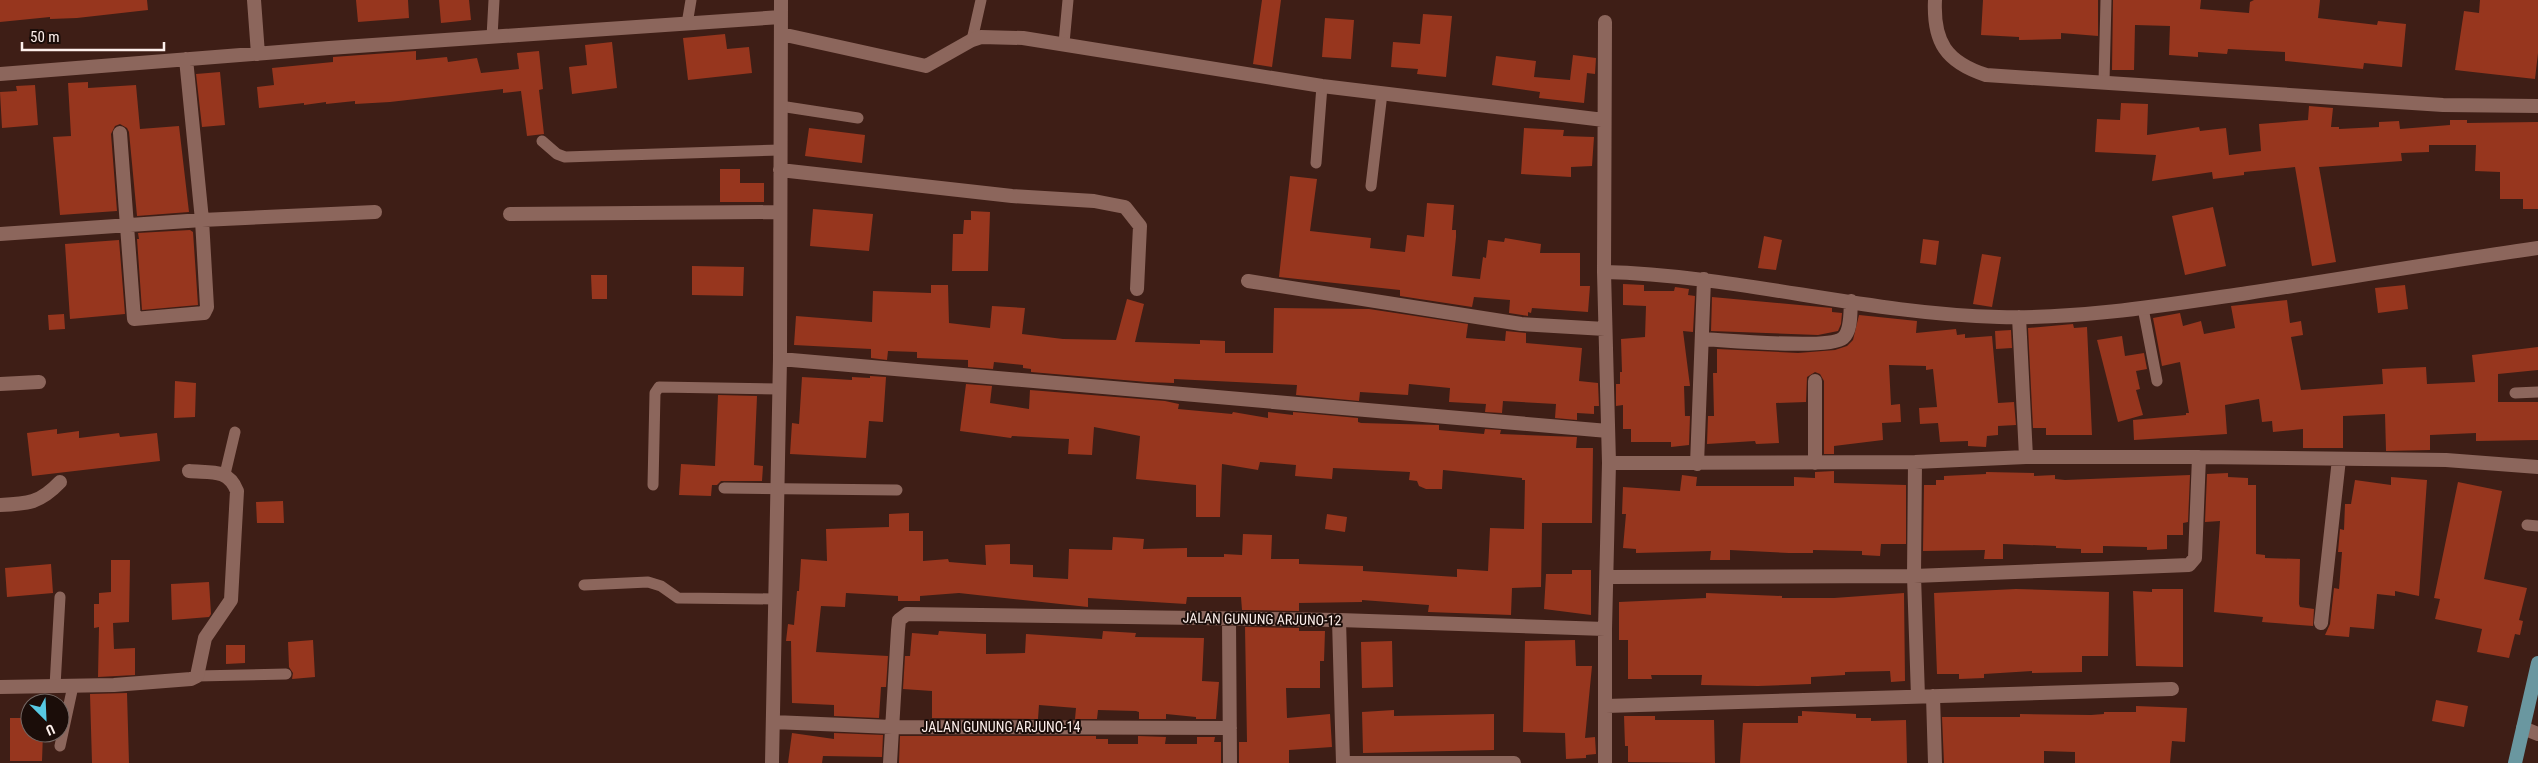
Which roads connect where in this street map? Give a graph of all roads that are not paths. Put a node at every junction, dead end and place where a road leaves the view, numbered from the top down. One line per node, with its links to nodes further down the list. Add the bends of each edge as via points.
1 (254, 0): 16 (street)
2 (494, 0): 13 (lane)
3 (691, 0): 11 (lane)
4 (781, 0): 9 (street)
5 (981, 0): 14 (lane)
6 (1068, 0): 15 (lane)
7 (1934, 0): 19 (street, via 1938,37 1958,64 1970,70 1986,75)
8 (2106, 0): 19 (lane)
9 (781, 17): 11 (street); 12 (street)
10 (1605, 22): 25 (street)
11 (687, 24): 13 (street)
12 (781, 34): 14 (street, via 926,66); 22 (street)
13 (492, 37): 16 (street)
14 (972, 40): 15 (street, via 1023,38)
15 (1064, 44): 20 (street)
16 (258, 54): 17 (street)
17 (186, 59): 18 (street); 35 (street)
18 (0, 74)
19 (2104, 82): 23 (street, via 2443,105)
20 (1322, 86): 21 (street); 29 (lane)
21 (1382, 93): 25 (street); 31 (lane)
22 (780, 106): 24 (lane); 28 (street)
23 (2538, 106)
24 (858, 118)
25 (1604, 120): 39 (street)
26 (120, 133): 36 (street)
27 (542, 141): 28 (lane, via 565,157)
28 (780, 150): 30 (street)
29 (1316, 163)
30 (780, 170): 33 (street); 42 (street, via 1012,196 1094,201 1125,207 1140,226)
31 (1371, 186)
32 (375, 212): 35 (street)
33 (780, 212): 34 (street); 48 (street)
34 (510, 214)
35 (202, 220): 36 (street); 36 (street, via 207,311 137,320 134,316)
36 (127, 226): 37 (street)
37 (0, 234)
38 (2538, 248): 44 (street)
39 (1604, 272): 40 (street); 46 (street)
40 (1704, 279): 43 (street); 47 (street)
41 (1248, 281): 46 (street, via 1521,324)
42 (1137, 289)
43 (1851, 301): 45 (street, via 1961,314); 47 (street, via 1844,338 1833,343)
44 (2143, 308): 45 (street); 50 (lane)
45 (2019, 317): 59 (street)
46 (1605, 329): 56 (street)
47 (1702, 339): 64 (street)
48 (780, 359): 53 (street); 56 (street)
49 (1815, 381): 63 (street)
50 (2157, 381)
51 (38, 382): 52 (street)
52 (0, 384)
53 (779, 389): 69 (lane, via 659,387 655,393); 71 (street)
54 (2538, 392): 55 (lane)
55 (2515, 393)
56 (1608, 431): 62 (street)
57 (235, 432): 67 (lane)
58 (2199, 457): 59 (street); 60 (street); 74 (street, via 2195,558 2189,565)
59 (2026, 458): 61 (street)
60 (2339, 460): 65 (street, via 2446,460); 81 (street)
61 (1915, 462): 63 (street); 74 (street)
62 (1609, 463): 64 (street); 75 (street)
63 (1815, 463): 64 (street)
64 (1697, 464)
65 (2538, 467)
66 (189, 471): 67 (street)
67 (225, 474): 85 (street, via 237,491 231,600 204,638)
68 (60, 482): 73 (street, via 30,504)
69 (654, 484)
70 (724, 488): 71 (lane)
71 (777, 488): 72 (lane); 78 (street)
72 (897, 490)
73 (0, 505)
74 (1914, 576): 75 (street); 91 (street)
75 (1608, 577): 82 (street)
76 (584, 585): 78 (lane, via 648,582 661,586 678,598)
77 (60, 596): 86 (lane)
78 (775, 599): 93 (street)
79 (1229, 619): 80 (street, JALAN GUNUNG ARJUNO-12); 94 (street, JALAN GUNUNG ARJUNO-12, via 907,614 899,620); 95 (street)
80 (1340, 620): 82 (street, JALAN GUNUNG ARJUNO-12); 102 (street)
81 (2321, 623)
82 (1605, 630): 92 (street)
83 (2538, 663): 96 (main road)
84 (286, 674): 85 (lane)
85 (197, 676): 87 (street, via 114,686)
86 (55, 686): 87 (street); 88 (street)
87 (73, 686): 98 (lane)
88 (0, 687)
89 (2172, 689): 90 (street)
90 (1933, 696): 91 (street); 106 (street)
91 (1918, 697): 92 (street)
92 (1606, 706): 105 (street)
93 (773, 722): 94 (street, JALAN GUNUNG ARJUNO-14); 99 (street)
94 (892, 727): 95 (street, JALAN GUNUNG ARJUNO-14); 100 (street)
95 (1230, 728): 101 (street)
96 (2523, 728): 97 (street); 107 (main road)
97 (2538, 734)
98 (60, 746)
99 (772, 763)
100 (890, 763)
101 (1230, 763)
102 (1343, 763): 103 (street)
103 (1473, 763): 104 (street)
104 (1514, 763)
105 (1605, 763)
106 (1935, 763)
107 (2515, 763)

